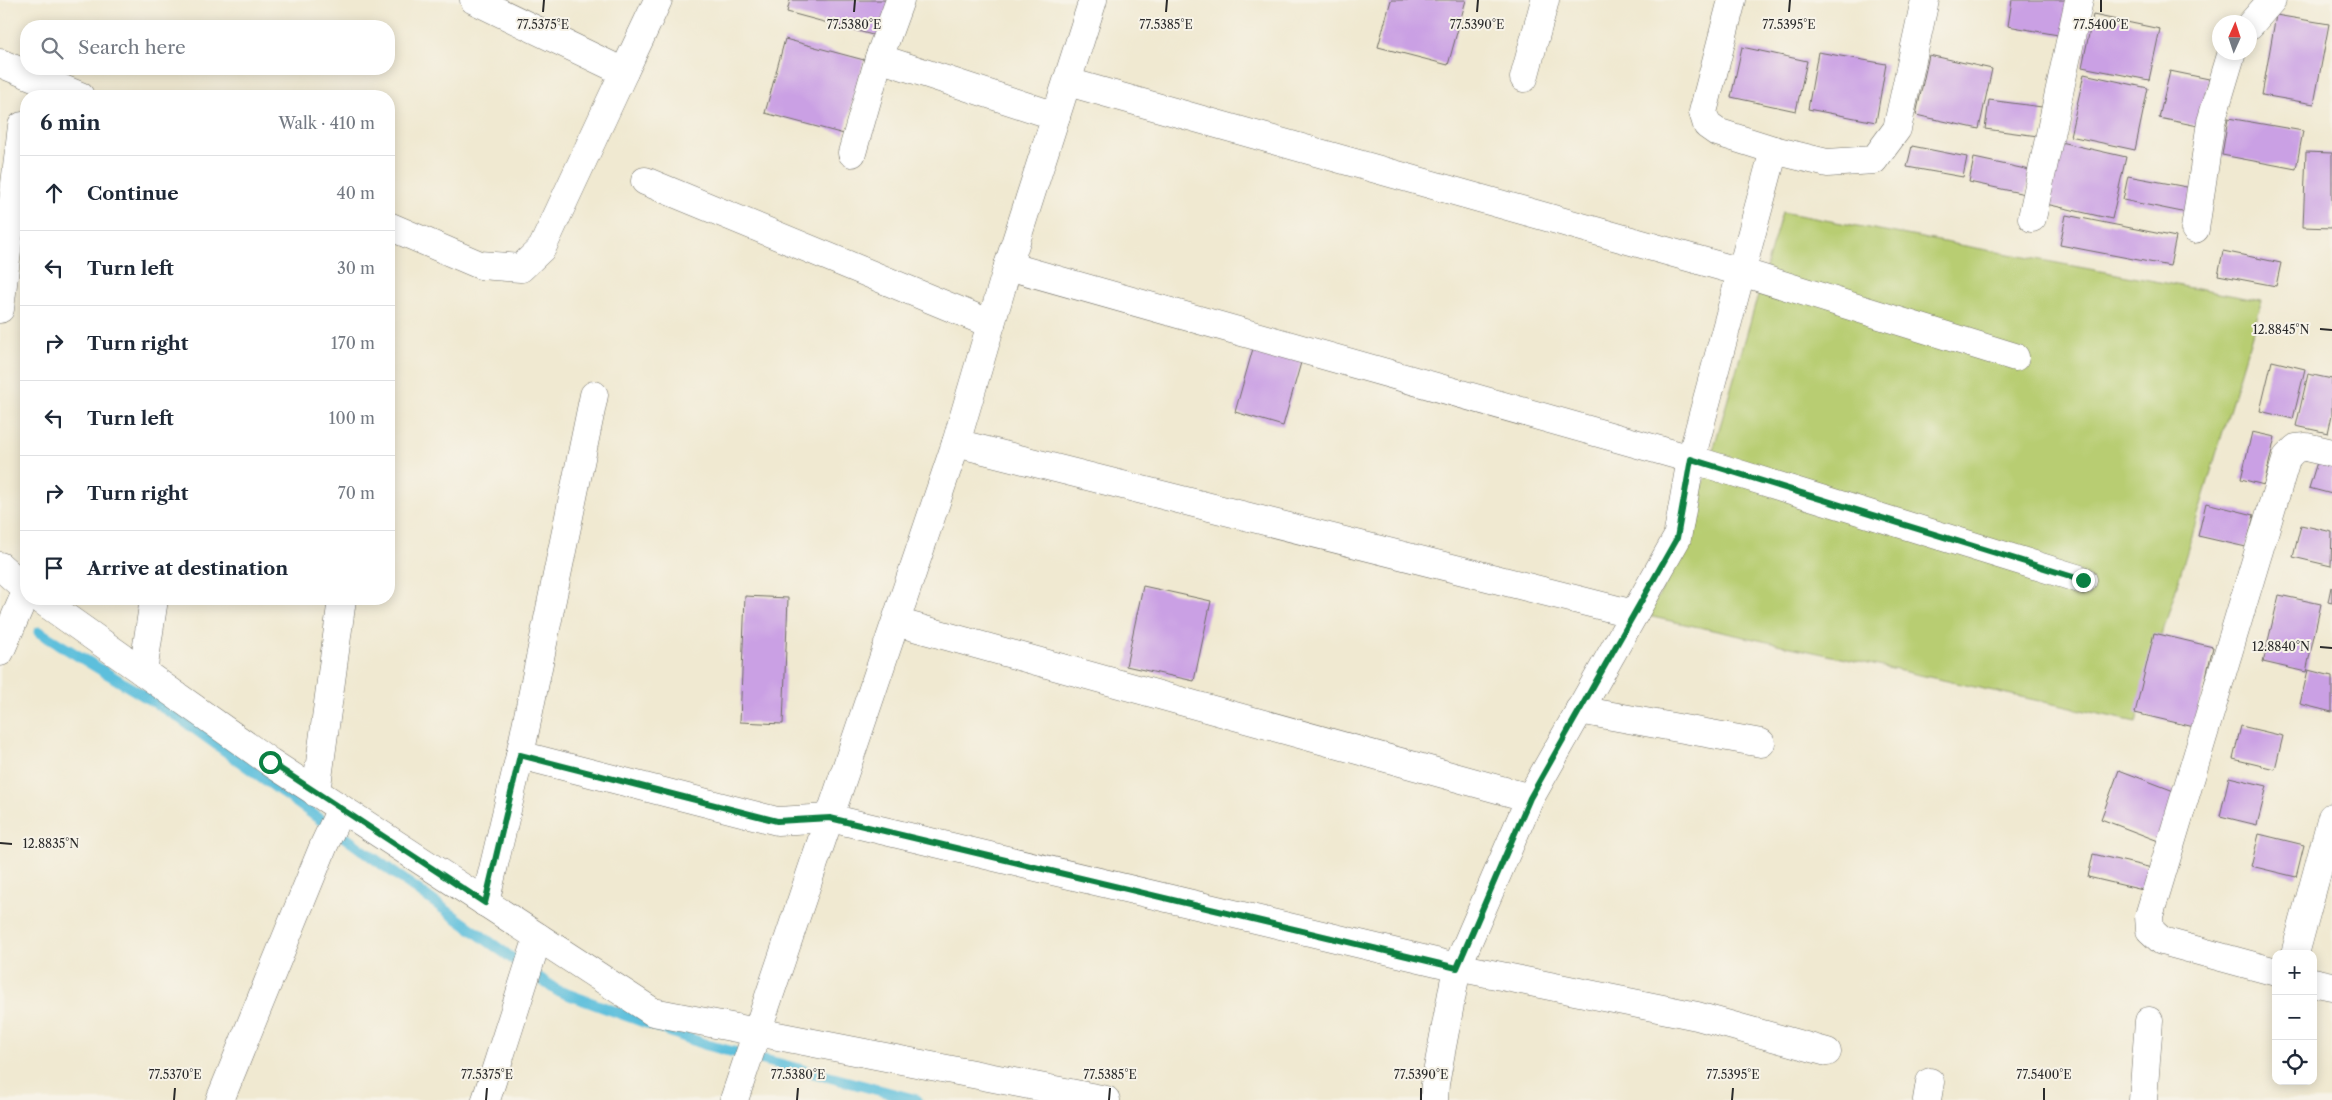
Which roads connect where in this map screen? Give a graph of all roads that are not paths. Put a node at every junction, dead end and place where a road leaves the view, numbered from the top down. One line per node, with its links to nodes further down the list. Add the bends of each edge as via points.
1 (474, 0): 15 (street)
2 (658, 0): 15 (street)
3 (900, 0): 11 (street)
4 (1093, 0): 18 (street)
5 (1545, 0): 17 (street)
6 (1732, 0): 22 (street, via 1704,112 1707,125 1717,132)
7 (1925, 0): 22 (street, via 1897,129 1874,160 1827,162)
8 (2079, 0): 25 (street)
9 (2272, 0): 10 (street)
10 (2257, 17)
11 (880, 58): 20 (street); 23 (street)
12 (2230, 60): 27 (street, via 2211,122)
13 (0, 63): 14 (street)
14 (20, 71)
15 (624, 72): 26 (street, via 542,248 521,268 480,265)
16 (29, 75): 19 (street)
17 (1524, 78)
18 (1068, 82): 20 (street); 29 (street)
19 (65, 90)
20 (1056, 116): 28 (street)
21 (20, 143): 30 (street)
22 (1774, 150): 29 (street)
23 (852, 153)
24 (645, 181): 31 (street)
25 (2032, 218)
26 (395, 229)
27 (2195, 229)
28 (1008, 266): 31 (street); 36 (street)
29 (1740, 272): 32 (street); 36 (street)
30 (0, 309)
31 (991, 324): 34 (street)
32 (2015, 357)
33 (594, 395): 50 (street)
34 (956, 443): 44 (street); 45 (street)
35 (2332, 453): 60 (street, via 2306,447 2296,448 2287,457 2149,916 2150,930 2162,941)
36 (1691, 459): 38 (street); 44 (street, via 1677,538)
37 (0, 566): 39 (street)
38 (2083, 580)
39 (20, 584)
40 (20, 604): 46 (street)
41 (48, 605): 47 (street)
42 (153, 605): 47 (street)
43 (341, 605): 51 (street)
44 (1634, 614): 48 (street)
45 (896, 622): 52 (street); 55 (street)
46 (0, 652)
47 (143, 672): 51 (street)
48 (1579, 710): 49 (street); 52 (street)
49 (1761, 743)
50 (520, 755): 55 (street, via 777,821); 56 (street)
51 (316, 793): 53 (street)
52 (1530, 798): 59 (street)
53 (340, 810): 56 (street); 67 (street)
54 (2332, 817): 58 (street)
55 (830, 818): 59 (street); 64 (street)
56 (485, 903): 57 (street)
57 (538, 937): 64 (street, via 653,1012); 68 (street)
58 (2296, 950)
59 (1457, 968): 65 (street, via 1697,1016); 71 (street)
60 (2272, 971)
61 (2317, 983): 62 (street)
62 (2332, 986)
63 (2149, 1021): 72 (street)
64 (757, 1032): 66 (street); 69 (street)
65 (1827, 1052)
66 (1002, 1090): 70 (street)
67 (220, 1100)
68 (486, 1100)
69 (734, 1100)
70 (1106, 1100)
71 (1434, 1100)
72 (2143, 1100)

